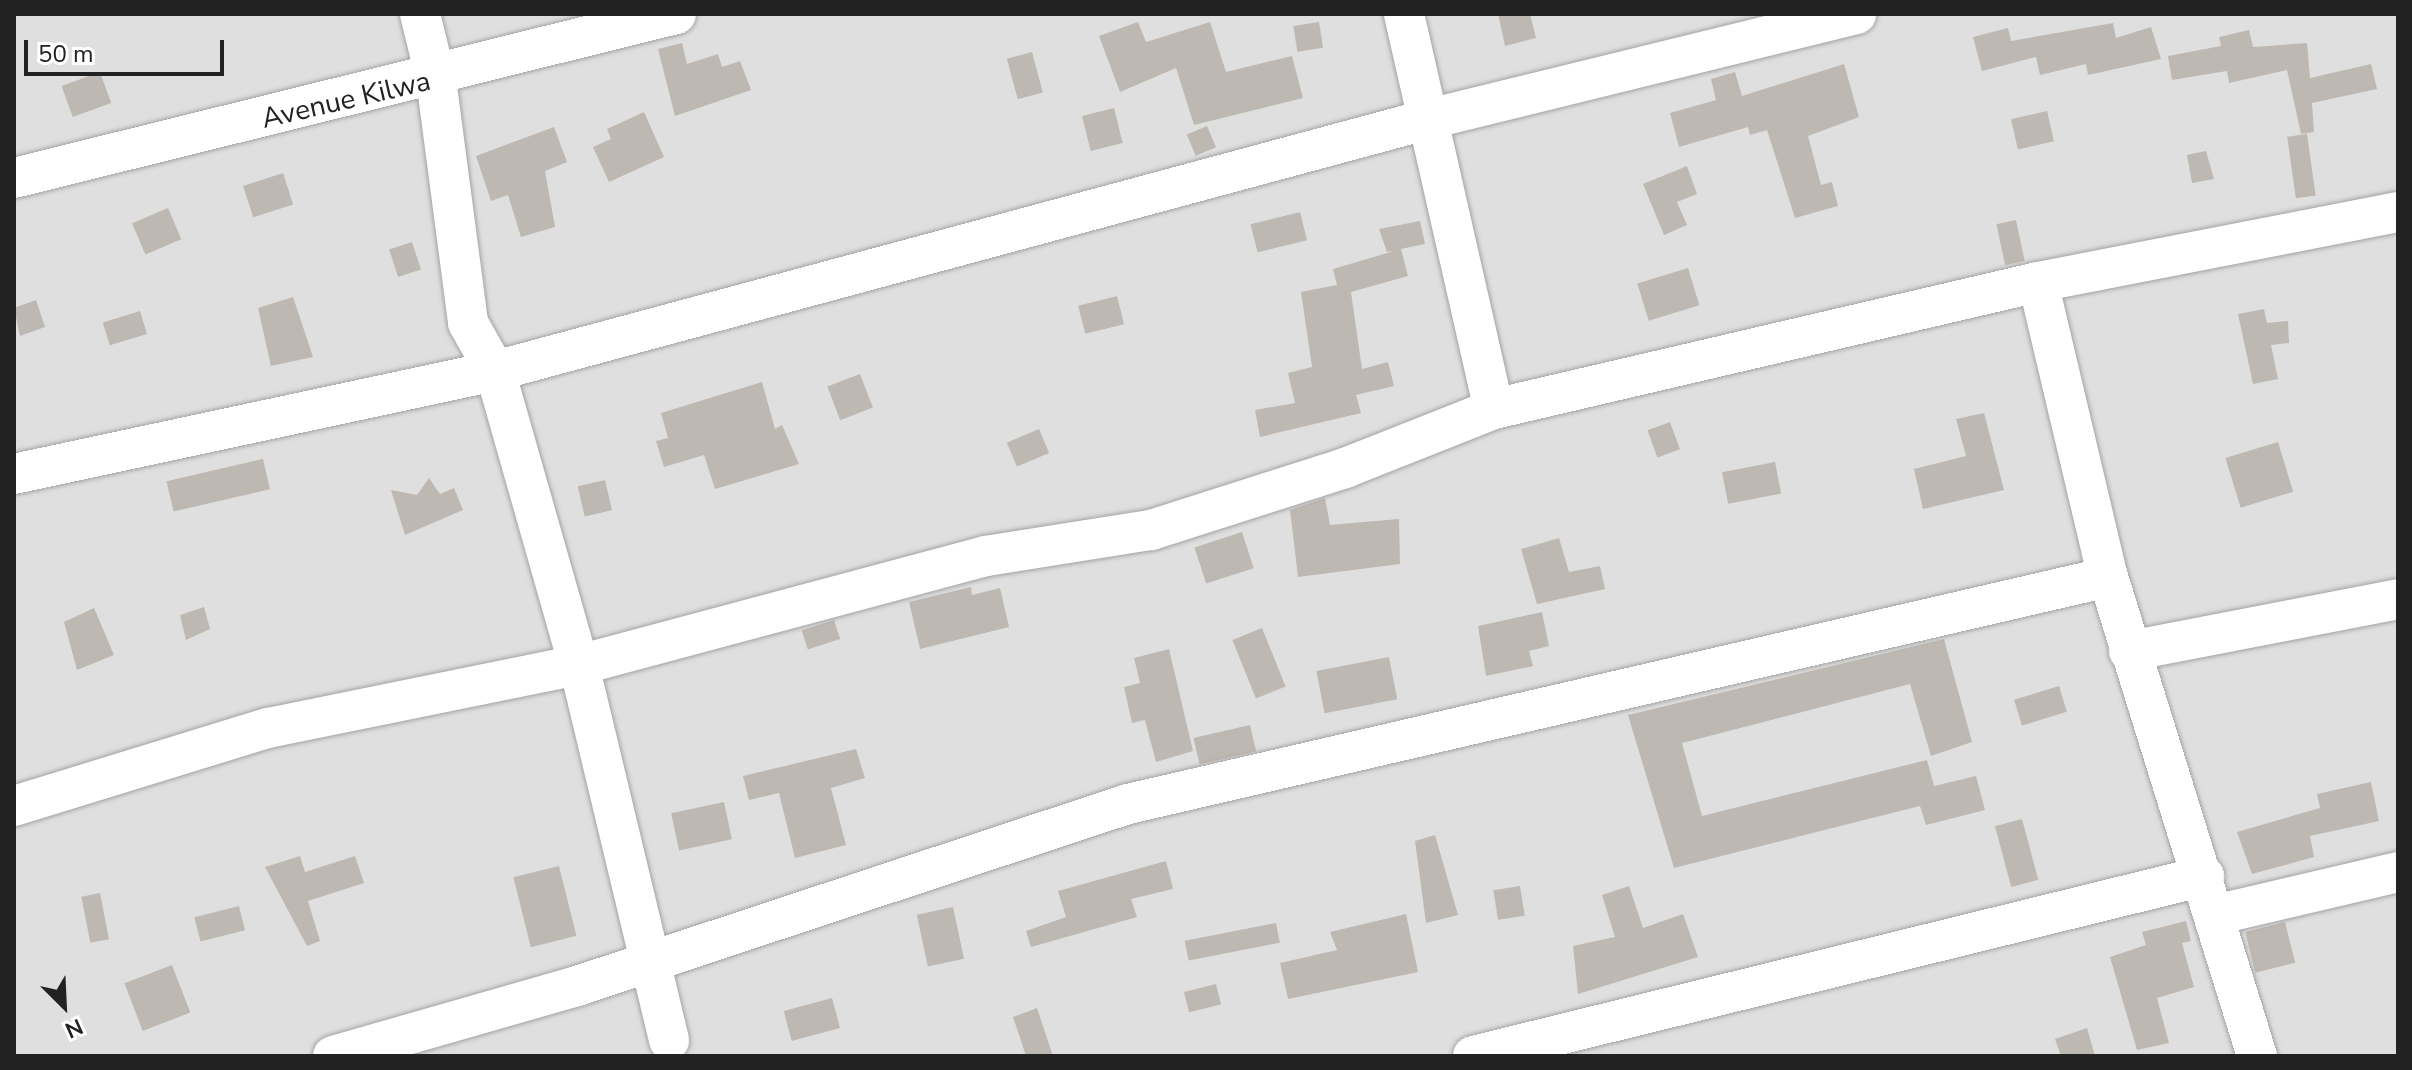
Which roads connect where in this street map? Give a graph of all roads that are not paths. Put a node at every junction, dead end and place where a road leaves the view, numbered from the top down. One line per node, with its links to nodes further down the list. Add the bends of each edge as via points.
1 (420, 14): 5 (street)
2 (676, 14): 5 (street, Avenue Kilwa)
3 (1404, 14): 6 (street)
4 (1856, 14): 6 (street)
5 (436, 79): 7 (street, Avenue Kilwa); 10 (street, via 468,323)
6 (1425, 120): 10 (street); 11 (street)
7 (14, 178)
8 (2398, 212): 9 (street)
9 (2038, 282): 11 (street); 13 (street)
10 (495, 371): 12 (street); 16 (street)
11 (1494, 409): 16 (street, via 1345,468 1151,530 986,556)
12 (14, 474)
13 (2108, 577): 15 (street); 21 (street, via 1128,804)
14 (2398, 599): 15 (street)
15 (2129, 651): 19 (street)
16 (579, 665): 17 (street, via 268,728); 21 (street)
17 (14, 806)
18 (2398, 872): 20 (street)
19 (2204, 876): 20 (street); 24 (street)
20 (2215, 915): 25 (street)
21 (646, 961): 22 (street); 23 (street)
22 (669, 1040)
23 (333, 1056)
24 (1473, 1056)
25 (2257, 1056)

